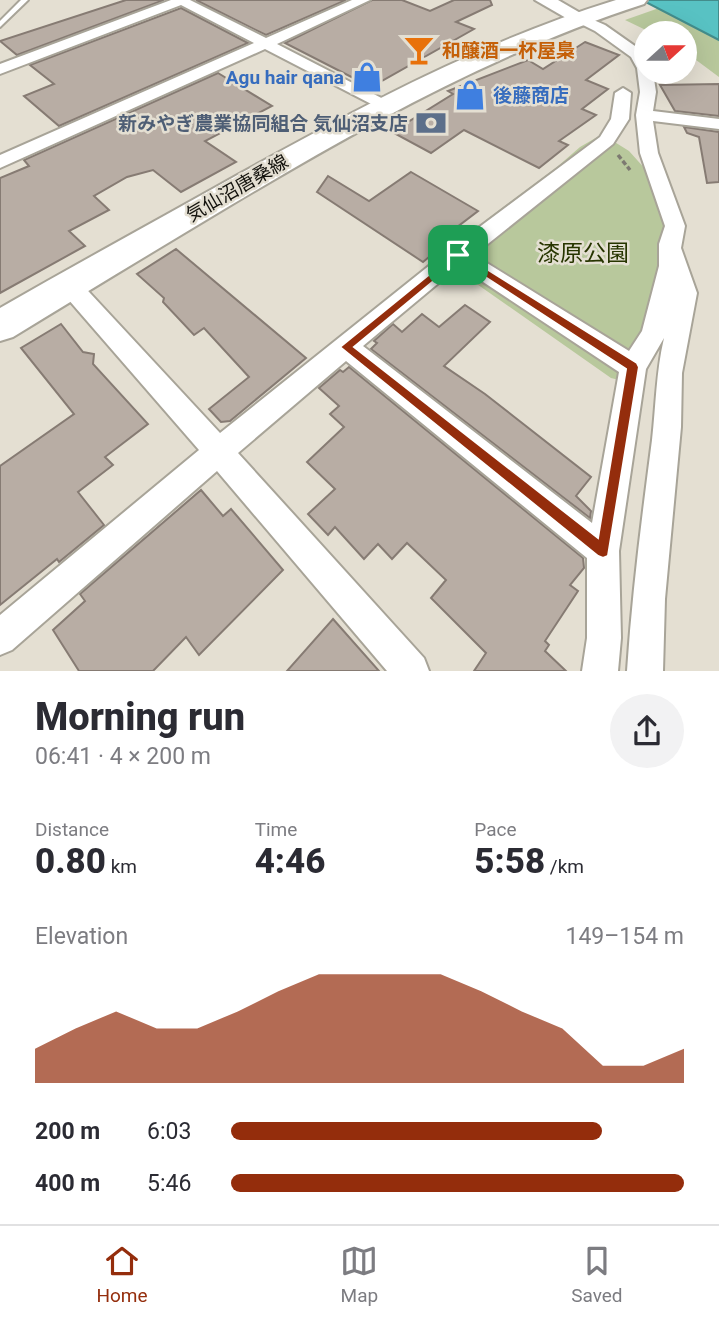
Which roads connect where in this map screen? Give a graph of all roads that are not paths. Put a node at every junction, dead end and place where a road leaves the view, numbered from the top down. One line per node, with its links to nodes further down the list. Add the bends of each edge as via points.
1 (25, 0): 7 (lane)
2 (181, 0): 8 (street); 9 (street)
3 (363, 0): 8 (street)
4 (544, 0): 6 (street)
5 (623, 4): 6 (main road, 気仙沼唐桑線)
6 (580, 18): 11 (main road, 気仙沼唐桑線); 12 (street, via 637,54 645,68 648,92)
7 (0, 25)
8 (263, 43): 11 (street); 14 (street)
9 (0, 69)
10 (623, 93): 16 (street, via 620,119 607,140)
11 (386, 104): 17 (main road, 気仙沼唐桑線)
12 (644, 115): 13 (street); 15 (street, via 649,153 675,226)
13 (719, 124)
14 (0, 162)
15 (670, 244): 20 (street, via 670,266 654,334); 26 (street, via 685,293 669,373)
16 (458, 255): 19 (street); 20 (street)
17 (69, 285): 18 (main road, 気仙沼唐桑線); 21 (street)
18 (0, 326)
19 (346, 347): 21 (street); 22 (street)
20 (633, 367): 22 (street)
21 (218, 451): 23 (street); 24 (street)
22 (603, 551): 25 (street)
23 (0, 638)
24 (411, 671)
25 (600, 671)
26 (645, 671)

